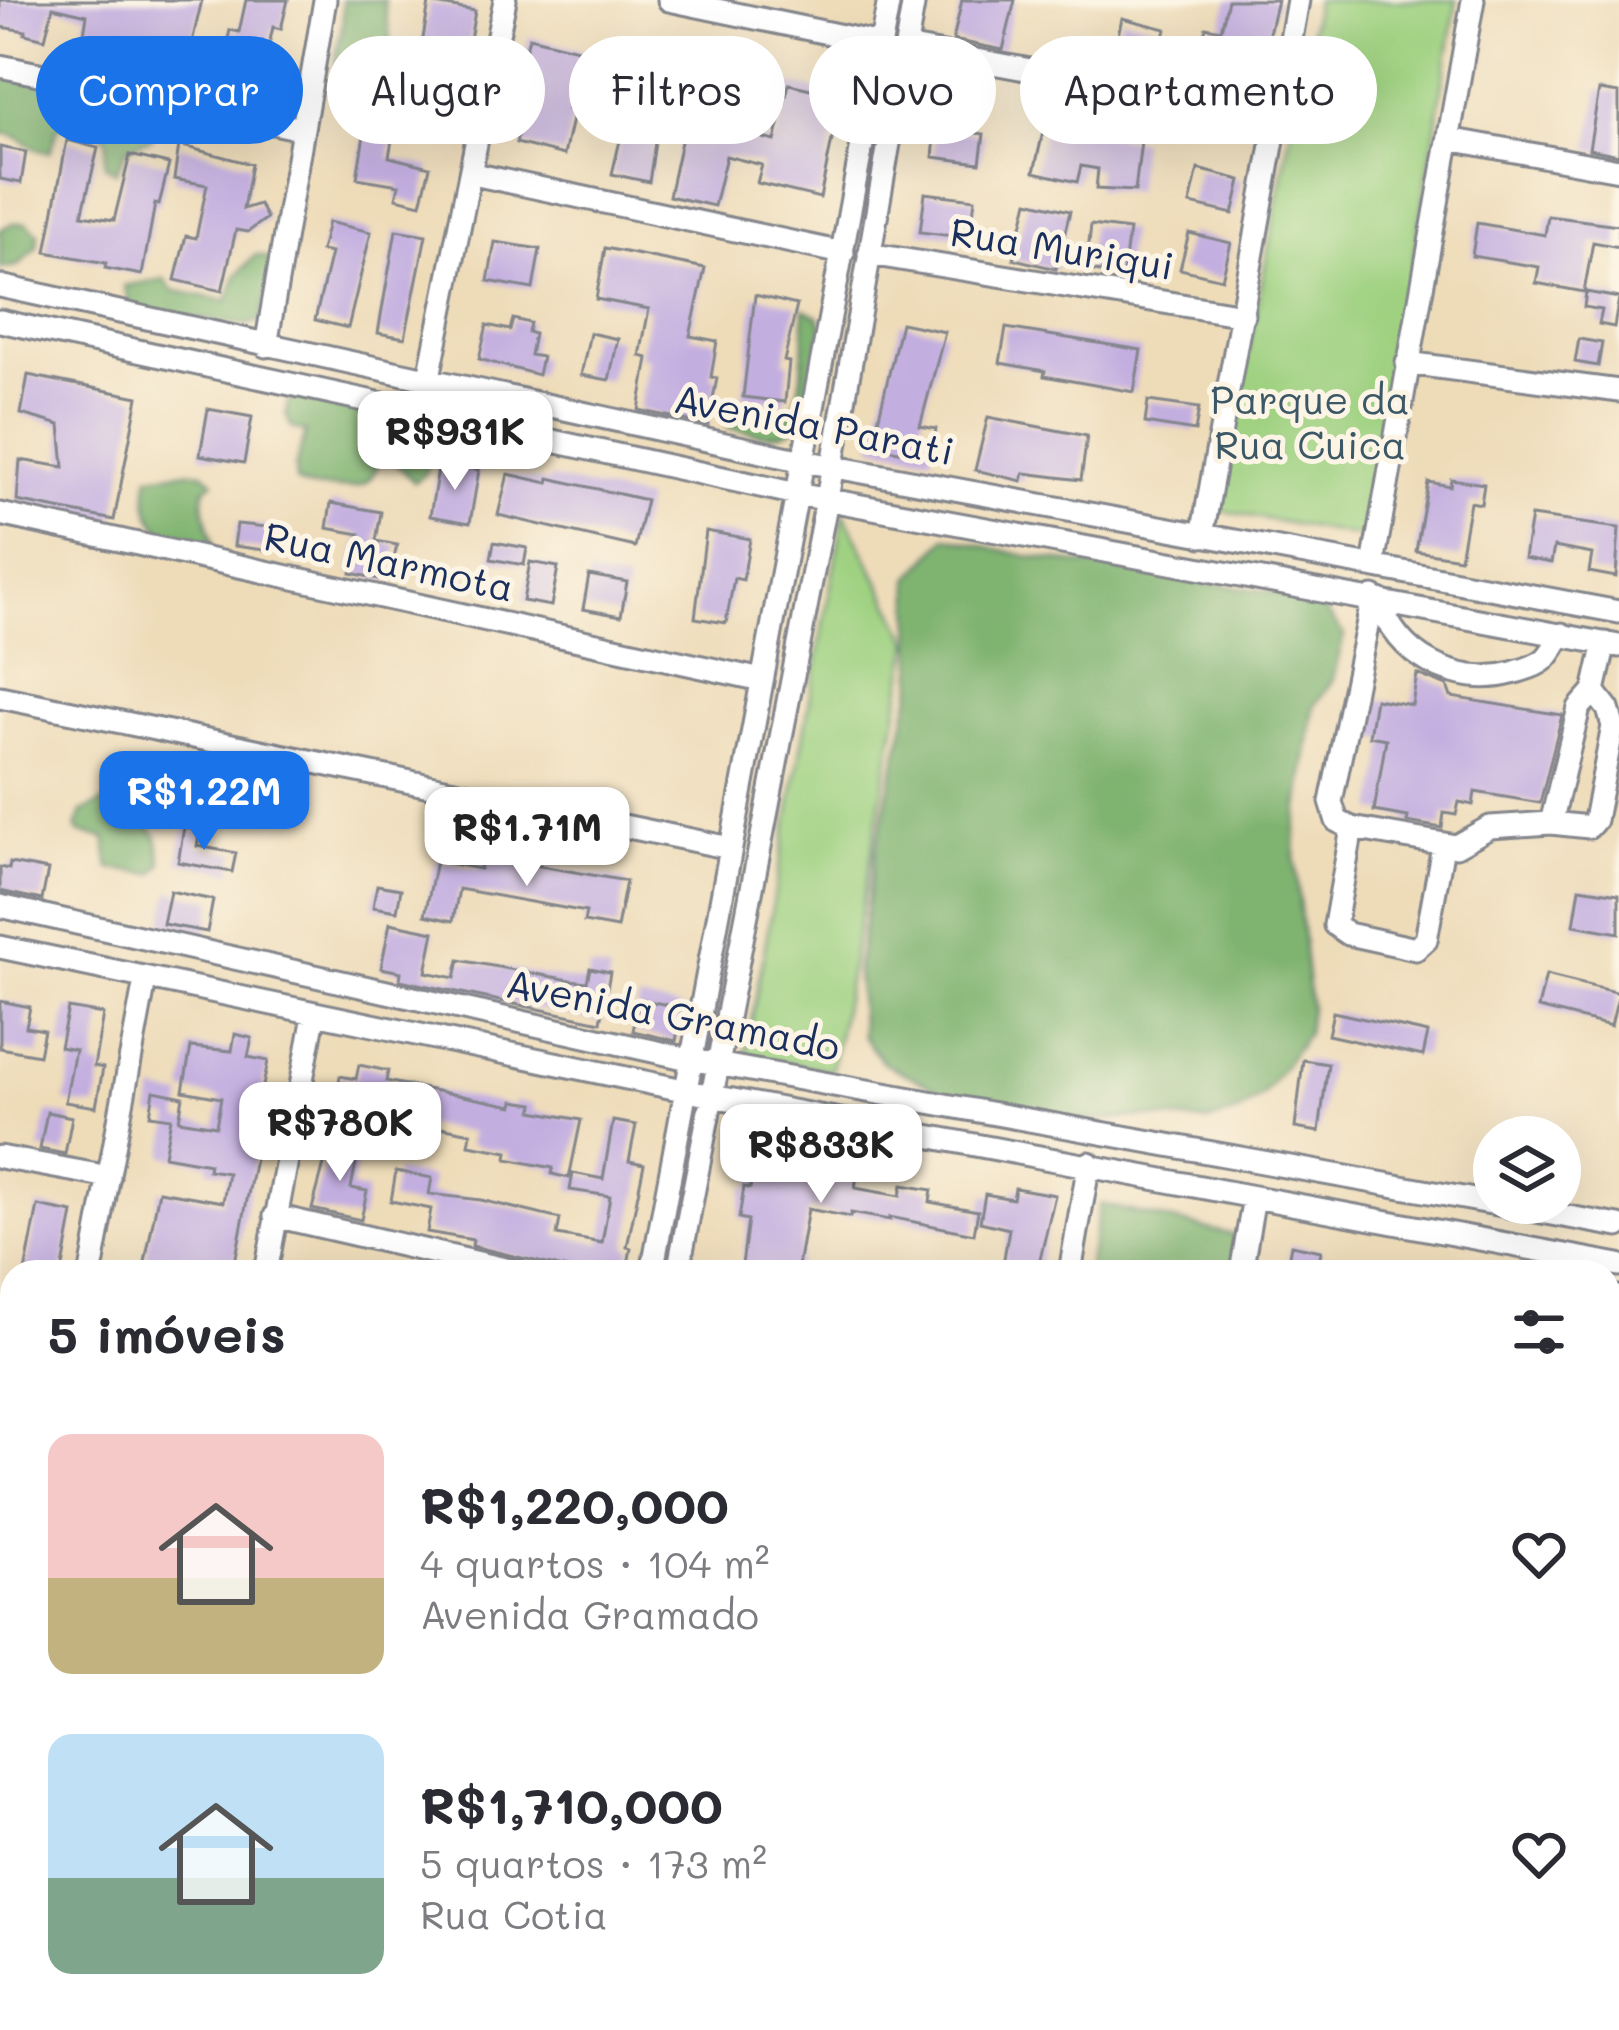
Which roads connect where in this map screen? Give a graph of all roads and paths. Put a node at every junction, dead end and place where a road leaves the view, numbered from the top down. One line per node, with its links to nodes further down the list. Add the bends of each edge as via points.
1 (325, 0): 14 (street)
2 (505, 0): 21 (street)
3 (670, 0): 8 (street)
4 (889, 0): 9 (street)
5 (914, 0): 10 (street)
6 (1298, 0): 11 (street)
7 (1473, 0): 15 (street)
8 (843, 36)
9 (882, 36)
10 (908, 36)
11 (1292, 36)
12 (0, 66): 13 (street)
13 (36, 74)
14 (303, 123)
15 (1449, 139): 20 (street); 28 (street)
16 (300, 144): 27 (street)
17 (863, 144): 22 (street)
18 (889, 144): 23 (street)
19 (1274, 144): 25 (street)
20 (1619, 170)
21 (473, 174): 22 (street); 29 (street)
22 (844, 253): 31 (street)
23 (869, 254): 25 (street, Rua Muriqui); 32 (street)
24 (0, 286): 27 (street, Avenida Parati)
25 (1243, 315): 36 (street)
26 (0, 321): 33 (street, Avenida Parati)
27 (266, 346): 29 (street, Avenida Parati)
28 (1407, 363): 30 (street); 37 (street)
29 (428, 382): 31 (street, Avenida Parati)
30 (1619, 391)
31 (803, 461): 32 (street, Avenida Parati); 33 (street)
32 (831, 466): 34 (street); 36 (street, Avenida Parati)
33 (797, 494): 34 (street, Avenida Parati); 42 (street)
34 (827, 499): 38 (street, Avenida Parati); 56 (street)
35 (0, 514): 42 (street, Rua Marmota)
36 (1202, 536): 37 (street, Avenida Parati)
37 (1373, 565): 39 (street, Avenida Parati)
38 (1376, 599): 40 (street, Avenida Parati); 40 (street, via 1397,637 1453,676 1522,671 1545,660); 48 (street, via 1331,802 1337,821)
39 (1619, 612)
40 (1562, 634): 41 (street, Avenida Parati)
41 (1612, 644): 43 (street)
42 (762, 680): 50 (street)
43 (1594, 691): 45 (street, via 1579,708); 46 (street, via 1613,726)
44 (0, 697): 50 (street)
45 (1567, 761): 46 (street); 47 (street)
46 (1604, 768): 47 (street, via 1595,820)
47 (1551, 823): 49 (street, via 1490,826)
48 (1352, 828): 49 (street); 49 (street, via 1335,925 1416,949 1426,940)
49 (1443, 845)
50 (730, 848): 55 (street)
51 (0, 906): 55 (street, Avenida Gramado)
52 (0, 947): 53 (street, Avenida Gramado)
53 (146, 980): 54 (street, Avenida Gramado); 61 (street)
54 (314, 1016): 57 (street, Avenida Gramado); 63 (street)
55 (689, 1059): 56 (street, Avenida Gramado); 57 (street)
56 (716, 1064): 58 (street); 64 (street, Avenida Gramado)
57 (684, 1089): 58 (street, Avenida Gramado); 68 (street)
58 (712, 1096): 60 (street, Avenida Gramado); 69 (street)
59 (0, 1157): 61 (street)
60 (1089, 1163): 62 (street, Avenida Gramado); 70 (street)
61 (109, 1177): 65 (street)
62 (1254, 1197): 71 (street); 72 (street, Avenida Gramado)
63 (275, 1216): 66 (street); 67 (street)
64 (1619, 1226)
65 (93, 1260)
66 (268, 1260)
67 (466, 1260)
68 (654, 1260)
69 (680, 1260)
70 (1072, 1260)
71 (1242, 1260)
72 (1597, 1260)

